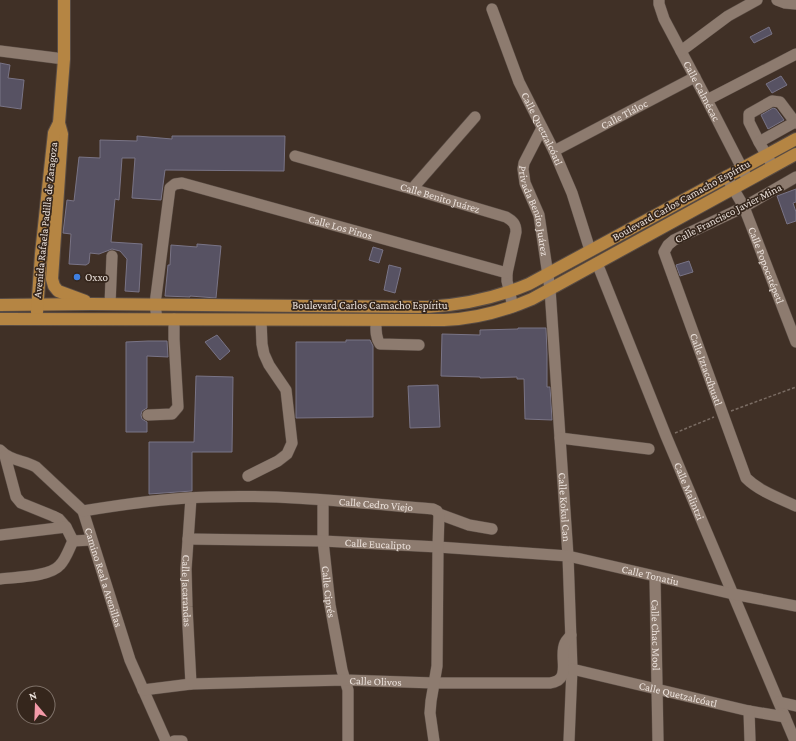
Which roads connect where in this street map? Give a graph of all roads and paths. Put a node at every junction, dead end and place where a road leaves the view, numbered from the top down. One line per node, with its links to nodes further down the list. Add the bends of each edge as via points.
1 (64, 0): 10 (main road, Avenida Rafaela Padilla de Zaragoza)
2 (659, 0): 8 (street, Calle Calmécac, via 664,19)
3 (757, 0): 8 (street, via 722,20)
4 (777, 0): 5 (street)
5 (796, 4)
6 (492, 9): 16 (street, Calle Quetzalcóatl, via 519,82)
7 (0, 51): 10 (street)
8 (681, 51): 11 (street, Calle Calmécac)
9 (796, 54): 12 (street)
10 (64, 59): 15 (main road, Avenida Rafaela Padilla de Zaragoza)
11 (695, 77): 12 (street, Calle Calmécac); 19 (street, Calle Tláloc)
12 (707, 100): 24 (street, Calle Calmécac)
13 (475, 117): 28 (street)
14 (796, 122): 18 (street); 18 (street, via 780,102 772,101 749,114 749,122)
15 (59, 123): 37 (main road, Avenida Rafaela Padilla de Zaragoza, via 54,133); 38 (main road, Avenida Rafaela Padilla de Zaragoza, via 62,134 52,280)
16 (542, 128): 19 (street, Calle Quetzalcóatl); 36 (street, Privada Benito Juárez, via 523,170 525,183 539,215)
17 (796, 139): 20 (main road, Boulevard Carlos Camacho Espíritu)
18 (759, 142): 20 (street)
19 (554, 151): 31 (street, Calle Quetzalcóatl, via 572,193)
20 (766, 154): 23 (street); 24 (main road, Boulevard Carlos Camacho Espíritu)
21 (796, 154): 23 (main road, Boulevard Carlos Camacho Espíritu)
22 (295, 156): 28 (street, Calle Benito Juárez)
23 (773, 167): 27 (main road, Boulevard Carlos Camacho Espíritu)
24 (741, 168): 25 (main road, Boulevard Carlos Camacho Espíritu); 27 (street, Calle Calmécac)
25 (726, 176): 29 (street, Calle Popocatépetl); 31 (main road, Boulevard Carlos Camacho Espíritu)
26 (796, 177): 30 (street, Calle Francisco Javier Mina)
27 (748, 181): 29 (main road, Boulevard Carlos Camacho Espíritu)
28 (412, 189): 35 (street, Calle Benito Juárez, via 511,220 516,226 516,232)
29 (734, 189): 30 (street, Calle Popocatépetl); 34 (main road, Boulevard Carlos Camacho Espíritu)
30 (744, 207): 32 (street, Calle Francisco Javier Mina, via 674,240); 53 (street, Calle Popocatépetl)
31 (590, 250): 36 (main road, Boulevard Carlos Camacho Espíritu)
32 (664, 252): 62 (street, Calle Iztaccíhuatl, via 746,478 752,484)
33 (112, 256): 42 (street)
34 (597, 264): 39 (main road, Boulevard Carlos Camacho Espíritu); 76 (street, Calle Malintzi)
35 (507, 273): 40 (street, Calle Benito Juárez); 43 (street, Calle Los Pinos, via 182,183 170,188)
36 (547, 274): 39 (street, Calle Kokul Can); 40 (main road, Boulevard Carlos Camacho Espíritu)
37 (38, 285): 38 (main road); 45 (main road, Avenida Rafaela Padilla de Zaragoza)
38 (54, 286): 41 (main road, Avenida Rafaela Padilla de Zaragoza, via 58,292)
39 (550, 289): 46 (main road, Boulevard Carlos Camacho Espíritu); 56 (street, Calle Kokul Can)
40 (510, 292): 43 (main road, Boulevard Carlos Camacho Espíritu, via 461,304 427,307); 46 (street, Calle Benito Juárez)
41 (92, 304): 42 (main road, Boulevard Carlos Camacho Espíritu); 45 (main road, Boulevard Carlos Camacho Espíritu)
42 (110, 304): 43 (main road, Boulevard Carlos Camacho Espíritu)
43 (155, 304): 49 (street)
44 (0, 305): 45 (main road, Boulevard Carlos Camacho Espíritu)
45 (36, 305): 48 (main road, Avenida Rafaela Padilla de Zaragoza)
46 (513, 307): 52 (main road, Boulevard Carlos Camacho Espíritu, via 458,320)
47 (0, 319): 48 (main road, Boulevard Carlos Camacho Espíritu)
48 (37, 319): 49 (main road, Boulevard Carlos Camacho Espíritu)
49 (157, 319): 50 (main road, Boulevard Carlos Camacho Espíritu)
50 (174, 319): 51 (main road, Boulevard Carlos Camacho Espíritu); 55 (street, via 178,407 172,414)
51 (260, 320): 52 (main road, Boulevard Carlos Camacho Espíritu); 59 (street, via 264,354 286,390 292,443 287,454 278,461)
52 (376, 320): 54 (street, via 380,344)
53 (796, 342)
54 (419, 345)
55 (148, 415)
56 (560, 438): 57 (street); 73 (street, Calle Kokul Can)
57 (649, 449)
58 (2, 453): 63 (street, via 36,467); 65 (street, via 16,497 21,503 59,519)
59 (248, 476)
60 (191, 498): 61 (street, Calle Cedro Viejo, via 262,497); 63 (street, Calle Cedro Viejo); 68 (street, Calle Jacarandas)
61 (323, 500): 64 (street, Calle Cedro Viejo, via 433,509); 71 (street, Calle Ciprés)
62 (796, 506)
63 (83, 510): 69 (street, Camino Real a Arenillas)
64 (439, 514): 66 (street, Calle Cedro Viejo, via 469,525); 72 (street)
65 (66, 527): 67 (street); 70 (street)
66 (492, 529)
67 (0, 535)
68 (188, 539): 71 (street, Calle Eucalipto); 82 (street, Calle Jacarandas, via 186,607)
69 (91, 540): 70 (street); 83 (street, Camino Real a Arenillas, via 130,660)
70 (73, 541): 75 (street, via 57,568 49,572)
71 (323, 541): 72 (street, Calle Eucalipto); 80 (street, Calle Ciprés, via 336,644)
72 (438, 547): 73 (street, Calle Eucalipto); 81 (street, via 437,666)
73 (568, 556): 74 (street, Calle Tonatiu); 78 (street, Calle Kokul Can)
74 (655, 577): 76 (street, Calle Tonatiu); 84 (street, Calle Chac Mool)
75 (0, 578)
76 (733, 594): 77 (street, Calle Tonatiu); 85 (street, Calle Malintzi)
77 (796, 606)
78 (571, 635): 79 (street, Calle Kokul Can); 81 (street, Calle Olivos, via 563,647 561,679 555,682)
79 (572, 669): 84 (street, Calle Quetzalcóatl); 94 (street, Calle Kokul Can)
80 (346, 680): 81 (street, Calle Olivos); 82 (street, Calle Olivos); 92 (street, Calle Ciprés)
81 (434, 683): 93 (street, via 430,713)
82 (191, 684): 83 (street, Calle Olivos)
83 (143, 690): 89 (street, Camino Real a Arenillas)
84 (657, 690): 87 (street, Calle Quetzalcóatl); 95 (street, Calle Chac Mool)
85 (779, 702): 86 (street); 88 (street, Calle Malintzi)
86 (796, 706)
87 (749, 711): 88 (street, Calle Quetzalcóatl); 96 (street)
88 (785, 717): 97 (street, Calle Malintzi)
89 (166, 741)
90 (174, 741): 91 (street)
91 (182, 741)
92 (348, 741)
93 (434, 741)
94 (569, 741)
95 (658, 741)
96 (750, 741)
97 (795, 741)

